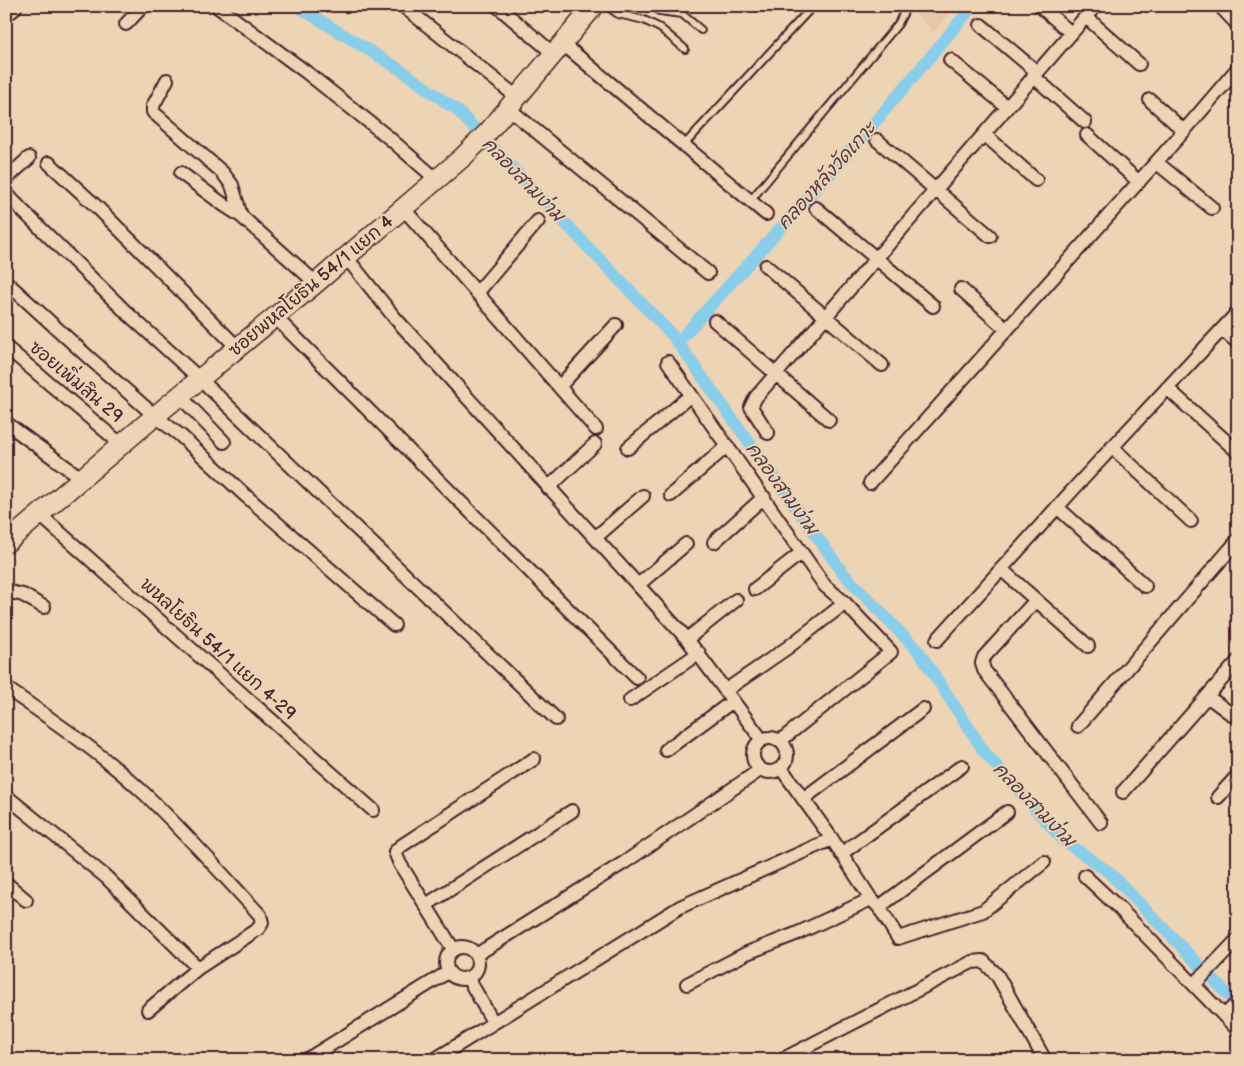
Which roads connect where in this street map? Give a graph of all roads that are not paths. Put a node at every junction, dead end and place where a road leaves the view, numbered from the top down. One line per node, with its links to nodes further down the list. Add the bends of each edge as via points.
1 (143, 6): 15 (street)
2 (403, 6): 28 (street)
3 (497, 6): 20 (street)
4 (594, 6): 20 (street, ซอยพหลโยธิน 54/1 แยก 4)
5 (607, 6): 21 (lane, via 618,14 644,20 660,28)
6 (652, 6): 13 (lane, via 659,11)
7 (813, 6): 35 (lane)
8 (902, 6): 46 (lane, via 904,12 898,24)
9 (1040, 6): 19 (street)
10 (1096, 6): 14 (street)
11 (1220, 6): 17 (street)
12 (218, 8): 41 (street, via 306,72)
13 (668, 9): 18 (lane, via 682,14)
14 (1086, 17): 19 (street); 23 (street)
15 (126, 24)
16 (981, 25): 25 (street)
17 (1238, 25)
18 (701, 30)
19 (1071, 33): 25 (street)
20 (558, 48): 28 (street, ซอยพหลโยธิน 54/1 แยก 4); 35 (street)
21 (685, 49)
22 (950, 60): 29 (street)
23 (1139, 64)
24 (1238, 68): 31 (street)
25 (1035, 74): 29 (street); 30 (street)
26 (167, 80): 51 (street, via 153,112 222,172 232,185)
27 (1150, 100): 31 (street)
28 (513, 102): 41 (street, ซอยพหลโยธิน 54/1 แยก 4, via 488,132); 57 (street)
29 (1007, 107): 32 (street)
30 (1085, 122)
31 (1184, 131): 37 (street)
32 (984, 134): 42 (street); 44 (street)
33 (1087, 135): 43 (street)
34 (877, 140): 44 (street)
35 (684, 145): 46 (street)
36 (29, 158): 40 (street)
37 (1156, 162): 43 (street); 49 (street)
38 (48, 163): 72 (street)
39 (181, 173): 51 (street)
40 (6, 179)
41 (436, 179): 47 (street, ซอยพหลโยธิน 54/1 แยก 4)
42 (1036, 180)
43 (1139, 182): 69 (street)
44 (935, 190): 53 (street); 55 (street)
45 (6, 193): 76 (street, via 127,313)
46 (750, 201): 50 (street)
47 (402, 208): 54 (street, ซอยพหลโยธิน 54/1 แยก 4); 61 (street)
48 (816, 208): 55 (street)
49 (1212, 208)
50 (766, 214)
51 (241, 216): 59 (street)
52 (538, 221): 61 (street)
53 (990, 236)
54 (346, 257): 59 (street, ซอยพหลโยธิน 54/1 แยก 4); 95 (street, via 395,318)
55 (877, 258): 62 (street); 64 (street)
56 (766, 266): 64 (street)
57 (708, 273)
58 (6, 282): 81 (street)
59 (316, 283): 65 (street, ซอยพหลโยธิน 54/1 แยก 4)
60 (961, 289): 69 (street)
61 (477, 293): 77 (street)
62 (933, 306)
63 (1238, 312): 68 (street)
64 (826, 317): 74 (street); 75 (street)
65 (275, 318): 72 (street, ซอยพหลโยธิน 54/1 แยก 4); 123 (street)
66 (715, 321): 75 (street)
67 (616, 325): 77 (street)
68 (1222, 329): 70 (street); 78 (street)
69 (1007, 330): 94 (street)
70 (1238, 343)
71 (6, 347): 88 (street, ซอยเพิ่มสิน 29)
72 (238, 348): 76 (street, ซอยพหลโยธิน 54/1 แยก 4)
73 (668, 362): 79 (street)
74 (882, 365)
75 (776, 374): 82 (street); 85 (street, via 751,407)
76 (200, 379): 80 (street, ซอยพหลโยธิน 54/1 แยก 4); 130 (street)
77 (560, 386): 84 (street)
78 (1167, 388): 90 (street); 92 (street)
79 (691, 394): 89 (street); 91 (street)
80 (180, 396): 81 (street, ซอยพหลโยธิน 54/1 แยก 4); 86 (street)
81 (156, 416): 88 (street, ซอยพหลโยธิน 54/1 แยก 4); 117 (street)
82 (830, 420)
83 (6, 423): 93 (street)
84 (596, 429)
85 (768, 433)
86 (224, 442)
87 (595, 444): 95 (street)
88 (122, 445): 93 (street, ซอยพหลโยธิน 54/1 แยก 4)
89 (727, 446): 96 (street); 98 (street)
90 (1112, 447): 99 (street); 101 (street)
91 (628, 448)
92 (1238, 452)
93 (81, 478): 100 (street, ซอยพหลโยธิน 54/1 แยก 4)
94 (870, 483)
95 (548, 488): 102 (street)
96 (671, 495)
97 (643, 496): 102 (street)
98 (764, 497): 104 (street); 107 (street)
99 (1057, 507): 108 (street); 110 (street)
100 (40, 514): 105 (street, ซอยพหลโยธิน 54/1 แยก 4); 145 (street, พหลโยธิน 54/1 แยก 4-29)
101 (1191, 521)
102 (596, 537): 109 (street)
103 (1238, 540): 132 (street)
104 (714, 542)
105 (6, 543)
106 (686, 544): 109 (street)
107 (801, 553): 111 (street); 115 (street, via 825,586)
108 (1001, 569): 114 (street); 119 (street)
109 (638, 585): 118 (street)
110 (1145, 586)
111 (754, 589)
112 (6, 591): 116 (street, via 23,595)
113 (736, 600): 118 (street)
114 (1036, 600): 120 (street); 148 (street, via 984,657 984,670)
115 (845, 603): 125 (street); 134 (street, via 891,652)
116 (44, 607)
117 (394, 625)
118 (687, 639): 121 (street)
119 (937, 640)
120 (1088, 646)
121 (699, 653): 125 (street); 127 (street)
122 (1238, 661): 126 (street)
123 (637, 678)
124 (6, 688): 160 (street, via 82,741 144,794 260,915 262,923 258,929)
125 (726, 690): 128 (street)
126 (1207, 696): 131 (street); 141 (street)
127 (630, 700)
128 (733, 701): 133 (street); 135 (street)
129 (923, 709): 144 (street)
130 (556, 719)
131 (1238, 720)
132 (1078, 726)
133 (762, 740): 134 (street); 139 (street, via 753,754 754,763)
134 (780, 741): 138 (street, via 788,756)
135 (666, 750)
136 (534, 759): 156 (street, via 395,852)
137 (962, 766): 150 (street)
138 (781, 768): 139 (street, via 769,772); 144 (street)
139 (760, 770): 159 (street, via 624,862)
140 (1238, 775): 143 (street)
141 (1123, 792)
142 (6, 796): 160 (street, via 106,877)
143 (1218, 797)
144 (803, 799): 149 (street)
145 (374, 810)
146 (572, 811): 156 (street)
147 (1007, 812): 155 (street)
148 (1101, 823)
149 (832, 839): 150 (street); 168 (street, via 680,907)
150 (841, 854): 155 (street)
151 (1044, 862): 155 (street, via 983,911 898,938)
152 (1085, 876): 163 (street)
153 (6, 884): 154 (street)
154 (26, 900)
155 (875, 903): 164 (street, via 747,953)
156 (426, 905): 158 (street)
157 (1238, 939): 163 (street)
158 (453, 949): 159 (street, via 463,947); 161 (street, via 446,962)
159 (476, 955): 162 (street, via 476,971)
160 (198, 968): 166 (street)
161 (448, 972): 162 (street, via 457,978); 171 (street)
162 (468, 978): 168 (street)
163 (1195, 983): 167 (street)
164 (687, 984)
165 (1238, 1002): 167 (street)
166 (148, 1010)
167 (1226, 1014): 169 (street)
168 (494, 1022): 170 (street)
169 (1238, 1030)
170 (437, 1058)
171 (306, 1060)
172 (781, 1060): 173 (street, via 972,962 983,961 997,975)
173 (1045, 1060)

